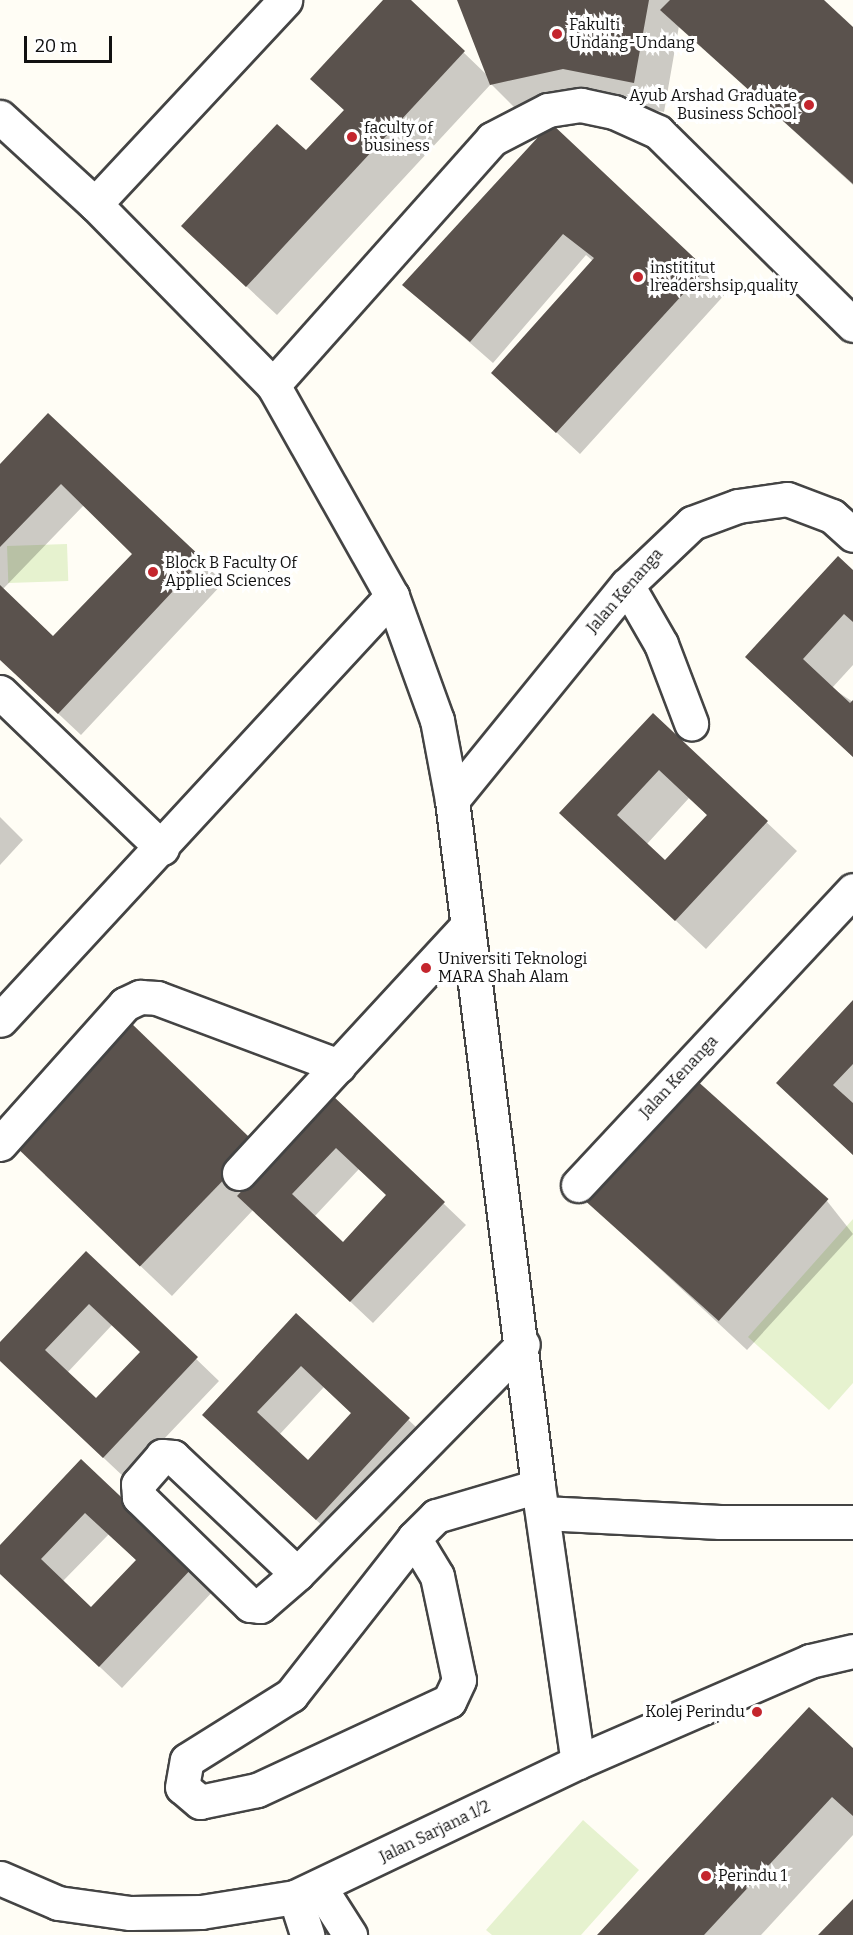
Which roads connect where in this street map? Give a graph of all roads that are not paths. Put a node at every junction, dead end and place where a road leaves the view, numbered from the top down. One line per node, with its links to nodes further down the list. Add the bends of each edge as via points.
1 (285, 0): 3 (street)
2 (0, 117): 3 (street)
3 (95, 204): 5 (street)
4 (853, 325): 5 (street, via 658,132 581,105 548,110 492,139)
5 (273, 385): 8 (street)
6 (853, 535): 7 (street, Jalan Kenanga, via 832,516 787,499 738,506 692,523)
7 (627, 585): 10 (street, via 661,644); 11 (street, Jalan Kenanga)
8 (392, 596): 11 (street, via 437,720); 12 (street)
9 (0, 692): 12 (street)
10 (691, 723)
11 (452, 800): 14 (street)
12 (162, 848): 15 (street)
13 (853, 890): 19 (street, Jalan Kenanga)
14 (467, 926): 16 (street); 20 (street)
15 (0, 1020)
16 (339, 1066): 17 (street, via 157,998 140,997 125,1004); 18 (street)
17 (0, 1144)
18 (240, 1173)
19 (578, 1185)
20 (523, 1344): 21 (street); 24 (street)
21 (540, 1499): 22 (street, via 720,1522); 23 (street, via 446,1512); 26 (street)
22 (853, 1522)
23 (414, 1538): 23 (street, via 291,1695 187,1760 182,1787 200,1802 257,1790 449,1701 459,1680 437,1576)
24 (297, 1574): 24 (street, via 173,1456 162,1456 138,1484 139,1497 250,1605 260,1606)
25 (853, 1651): 26 (street, Jalan Sarjana 1/2, via 810,1662)
26 (578, 1762): 28 (street, Jalan Sarjana 1/2)
27 (0, 1878): 28 (street, Jalan Sarjana 1/2, via 58,1903 130,1913 201,1912)
28 (307, 1893): 29 (street); 30 (street)
29 (308, 1935)
30 (350, 1935)

